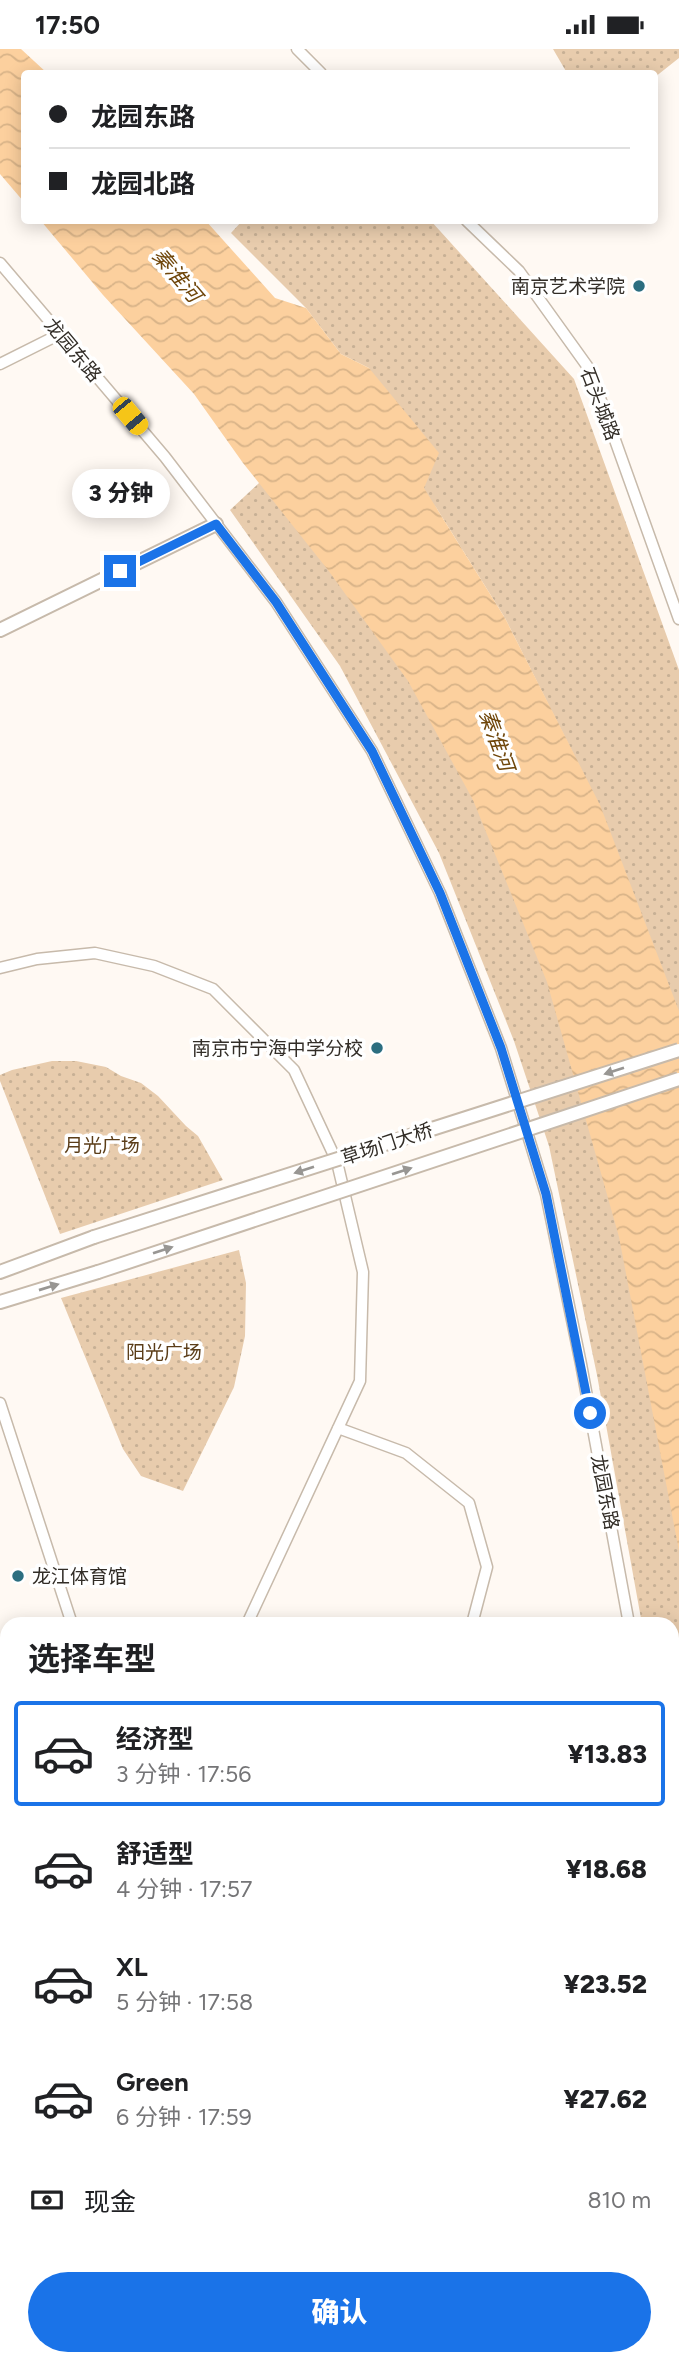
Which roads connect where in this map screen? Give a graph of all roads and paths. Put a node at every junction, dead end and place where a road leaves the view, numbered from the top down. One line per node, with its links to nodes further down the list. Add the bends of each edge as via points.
1 (298, 49): 2 (street)
2 (318, 70)
3 (470, 224): 8 (street, 石头城路, via 519,271 590,370)
4 (0, 263): 5 (street, 龙园东路)
5 (60, 334): 6 (street); 7 (street, 龙园东路)
6 (0, 364)
7 (216, 524): 9 (main road); 20 (street, 龙园东路, via 276,602 372,751 440,893 501,1048 546,1194)
8 (679, 619)
9 (0, 631)
10 (0, 968): 16 (street, via 95,953 154,966 213,989 293,1070 337,1162 363,1272 360,1381)
11 (679, 1050): 13 (main road, 草场门大桥, one-way to 13, bridge, via 94,1237)
12 (679, 1079): 14 (main road, 草场门大桥, one-way to 12, bridge)
13 (0, 1272)
14 (0, 1302)
15 (0, 1403): 17 (street)
16 (338, 1428): 18 (street); 19 (street, via 406,1453 469,1503 487,1567)
17 (70, 1617)
18 (250, 1617)
19 (474, 1617)
20 (628, 1617)

